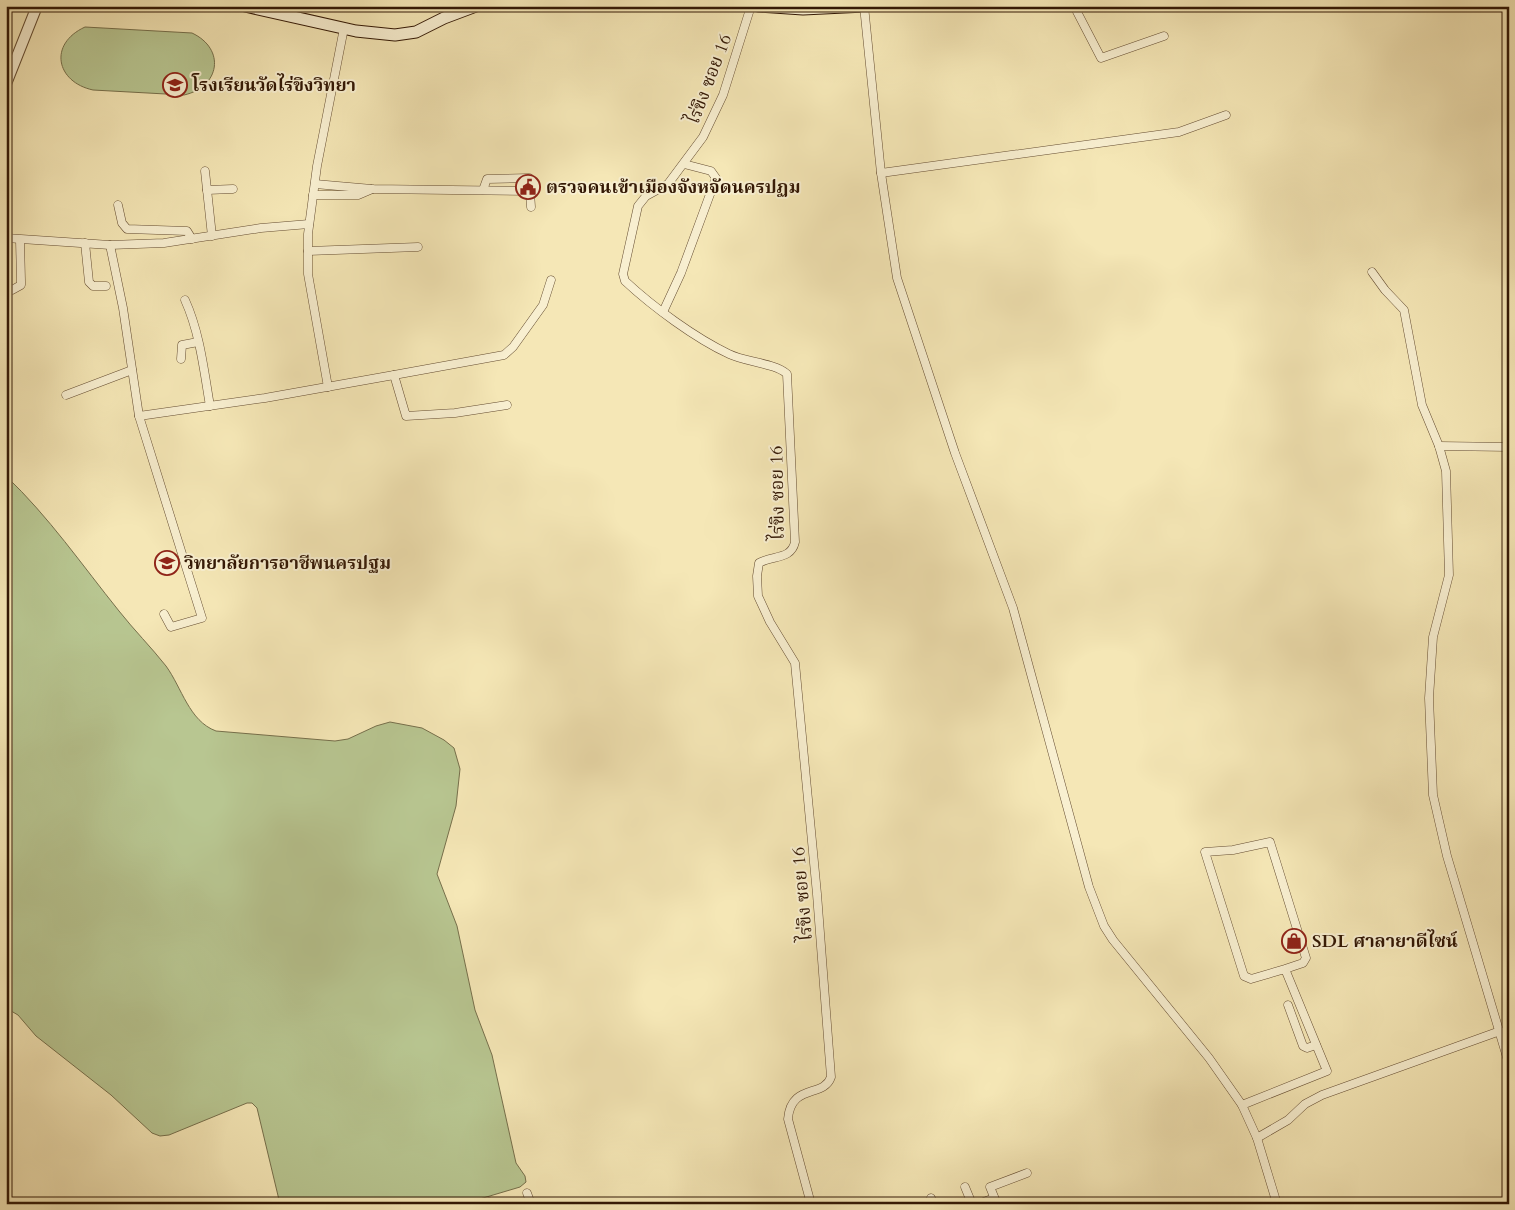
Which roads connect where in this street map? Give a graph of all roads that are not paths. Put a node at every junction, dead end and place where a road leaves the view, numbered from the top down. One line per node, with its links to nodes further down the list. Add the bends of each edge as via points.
1 (36, 6): 11 (street)
2 (245, 6): 9 (main road)
3 (476, 6): 9 (main road, via 407,34 383,35)
4 (751, 6): 13 (street, ไร่ขิง ซอย 16, via 723,95 703,136)
5 (758, 6): 8 (main road)
6 (865, 6): 8 (main road); 15 (street)
7 (1074, 6): 10 (street, via 1101,58)
8 (783, 7)
9 (344, 28): 16 (street)
10 (1164, 36)
11 (6, 84)
12 (1226, 115): 15 (street, via 1179,132)
13 (684, 164): 39 (street, via 712,171 716,178); 39 (street, ไร่ขิง ซอย 16, via 668,184 646,196 638,206 623,274 625,281)
14 (205, 171): 19 (street)
15 (881, 173): 59 (street, via 900,290 955,453 1013,608 1095,906 1122,954 1209,1058)
16 (315, 184): 18 (street); 22 (street)
17 (233, 189): 19 (street)
18 (372, 189): 20 (street); 22 (street, via 358,195)
19 (207, 190): 26 (street)
20 (483, 190): 21 (street); 21 (street, via 487,179 529,178)
21 (531, 190): 24 (street)
22 (313, 195): 25 (street)
23 (118, 205): 28 (street, via 122,223 127,228 187,231)
24 (531, 207)
25 (309, 224): 26 (street); 33 (street)
26 (212, 236): 28 (street)
27 (6, 238): 29 (street)
28 (192, 239): 31 (street)
29 (20, 240): 30 (street); 37 (street, via 22,282)
30 (85, 244): 31 (street); 36 (street, via 89,282 93,286)
31 (110, 245): 42 (street)
32 (418, 247): 33 (street)
33 (308, 251): 44 (street, via 308,274)
34 (1372, 272): 49 (street, via 1404,310 1422,406)
35 (551, 280): 43 (street, via 543,305 504,355)
36 (106, 286)
37 (12, 290)
38 (185, 300): 40 (street)
39 (663, 312): 66 (street, ไร่ขิง ซอย 16, via 730,355 783,370 788,378 794,545 788,554 760,563 757,582 762,606 795,662 817,894 831,1077 826,1084 797,1098 789,1106 788,1119)
40 (198, 342): 41 (street, via 182,345); 47 (street)
41 (181, 360)
42 (132, 370): 45 (street); 48 (street)
43 (394, 375): 44 (street); 46 (street, via 406,416)
44 (328, 387): 47 (street)
45 (66, 395)
46 (507, 405)
47 (210, 406): 48 (street)
48 (139, 416): 51 (street, via 202,615 200,620 173,628)
49 (1439, 446): 50 (street); 56 (street, via 1448,484 1449,554 1447,588 1433,646 1429,698 1433,795 1447,856)
50 (1509, 447)
51 (164, 614)
52 (1285, 970): 52 (street, via 1251,980 1244,976 1205,853 1270,842 1306,958 1303,964); 54 (street)
53 (1288, 1005): 55 (street)
54 (1306, 1021): 55 (street); 57 (street)
55 (1296, 1026): 57 (street, via 1305,1047)
56 (1500, 1031): 58 (street); 60 (street, via 1322,1095)
57 (1316, 1045): 59 (street, via 1326,1071)
58 (1509, 1064)
59 (1242, 1105): 60 (street)
60 (1257, 1138): 69 (street)
61 (1027, 1173): 64 (street, via 990,1187)
62 (965, 1187): 67 (street)
63 (527, 1193): 65 (street)
64 (996, 1201): 68 (street)
65 (531, 1204)
66 (811, 1204)
67 (972, 1204)
68 (979, 1204)
69 (1277, 1204)

